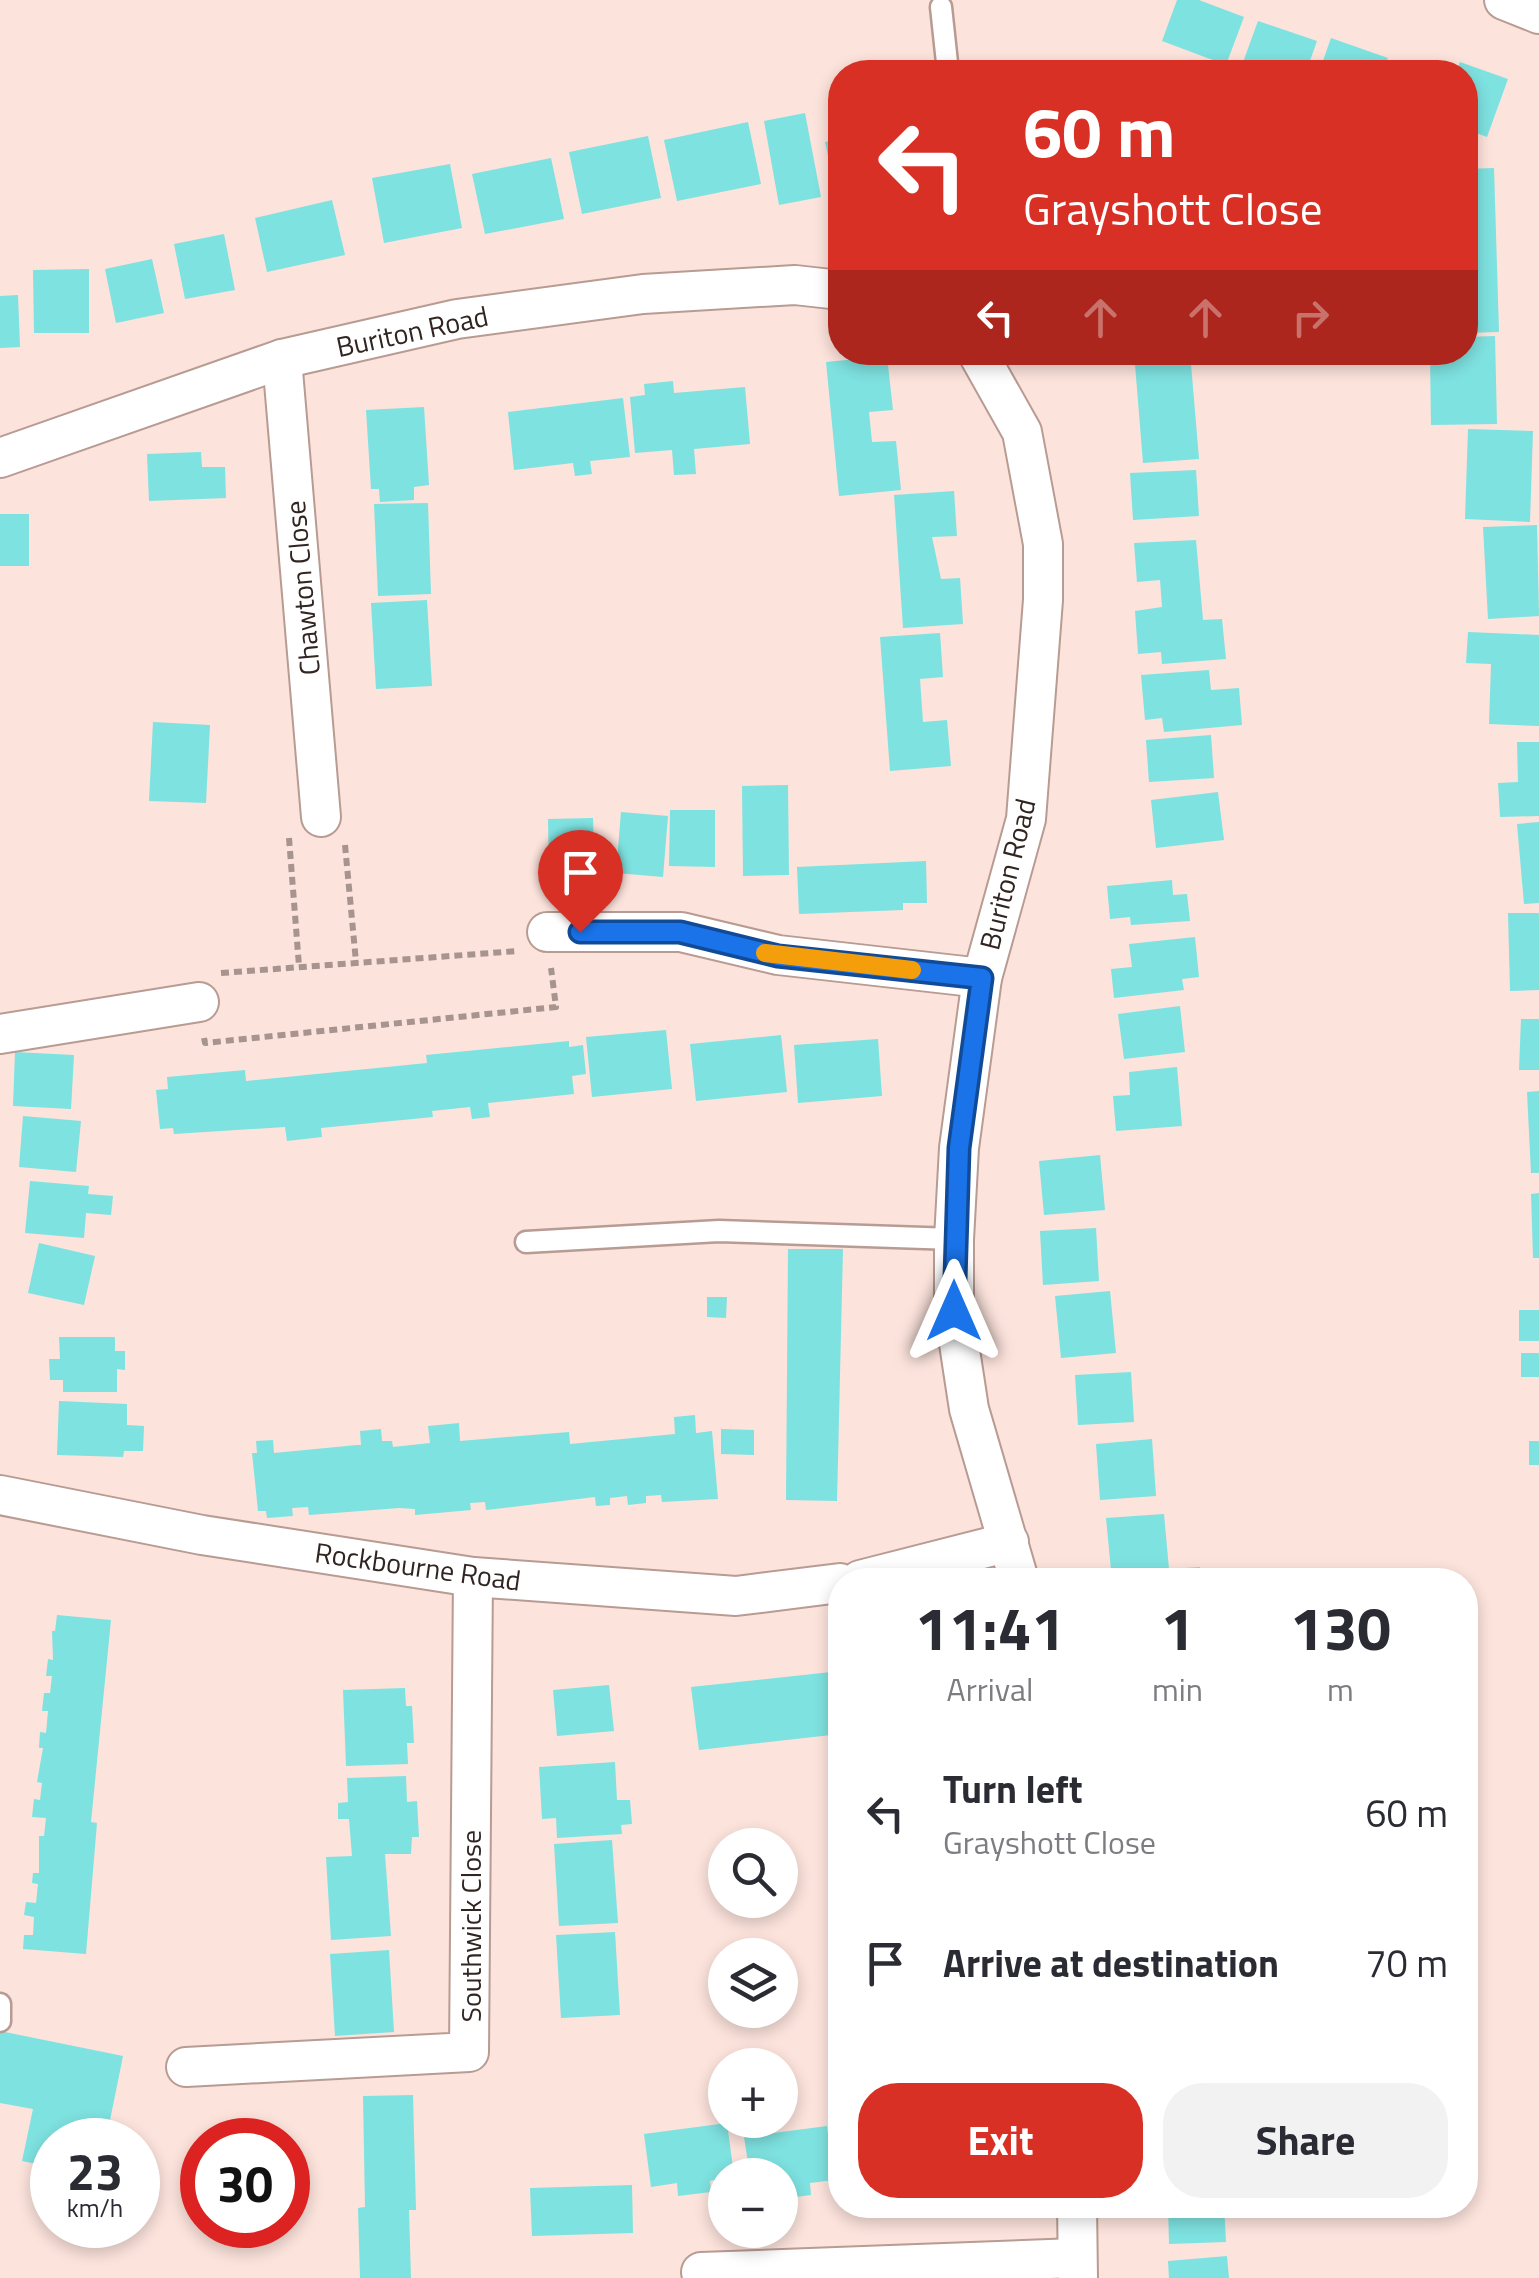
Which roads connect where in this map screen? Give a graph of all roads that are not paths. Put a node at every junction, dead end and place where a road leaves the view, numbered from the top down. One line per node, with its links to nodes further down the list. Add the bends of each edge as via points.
1 (1504, 0): 3 (street)
2 (940, 7): 4 (lane)
3 (1539, 14)
4 (947, 60)
5 (828, 288): 6 (street, Buriton Road, via 796,284 643,294 457,319)
6 (282, 358): 8 (street, Buriton Road); 9 (street, Chawton Close)
7 (984, 365): 11 (street, Buriton Road, via 1022,432 1043,563 1026,819)
8 (0, 458)
9 (321, 817)
10 (548, 940): 11 (street, via 680,932 778,956)
11 (982, 978): 14 (street, Buriton Road)
12 (199, 1002): 13 (street)
13 (0, 1034)
14 (954, 1238): 15 (lane, via 719,1230); 17 (street, Buriton Road, via 954,1311 969,1409)
15 (526, 1242)
16 (0, 1495): 20 (street, Rockbourne Road)
17 (1009, 1542): 18 (street); 19 (street, Buriton Road)
18 (907, 1568)
19 (1017, 1568)
20 (473, 1577): 21 (street, Rockbourne Road, via 736,1596); 24 (street, Southwick Close, via 469,2052)
21 (828, 1584)
22 (0, 2004): 23 (lane)
23 (0, 2021)
24 (186, 2067)
25 (1078, 2218): 26 (street)
26 (1077, 2268): 27 (street)
27 (702, 2272)

